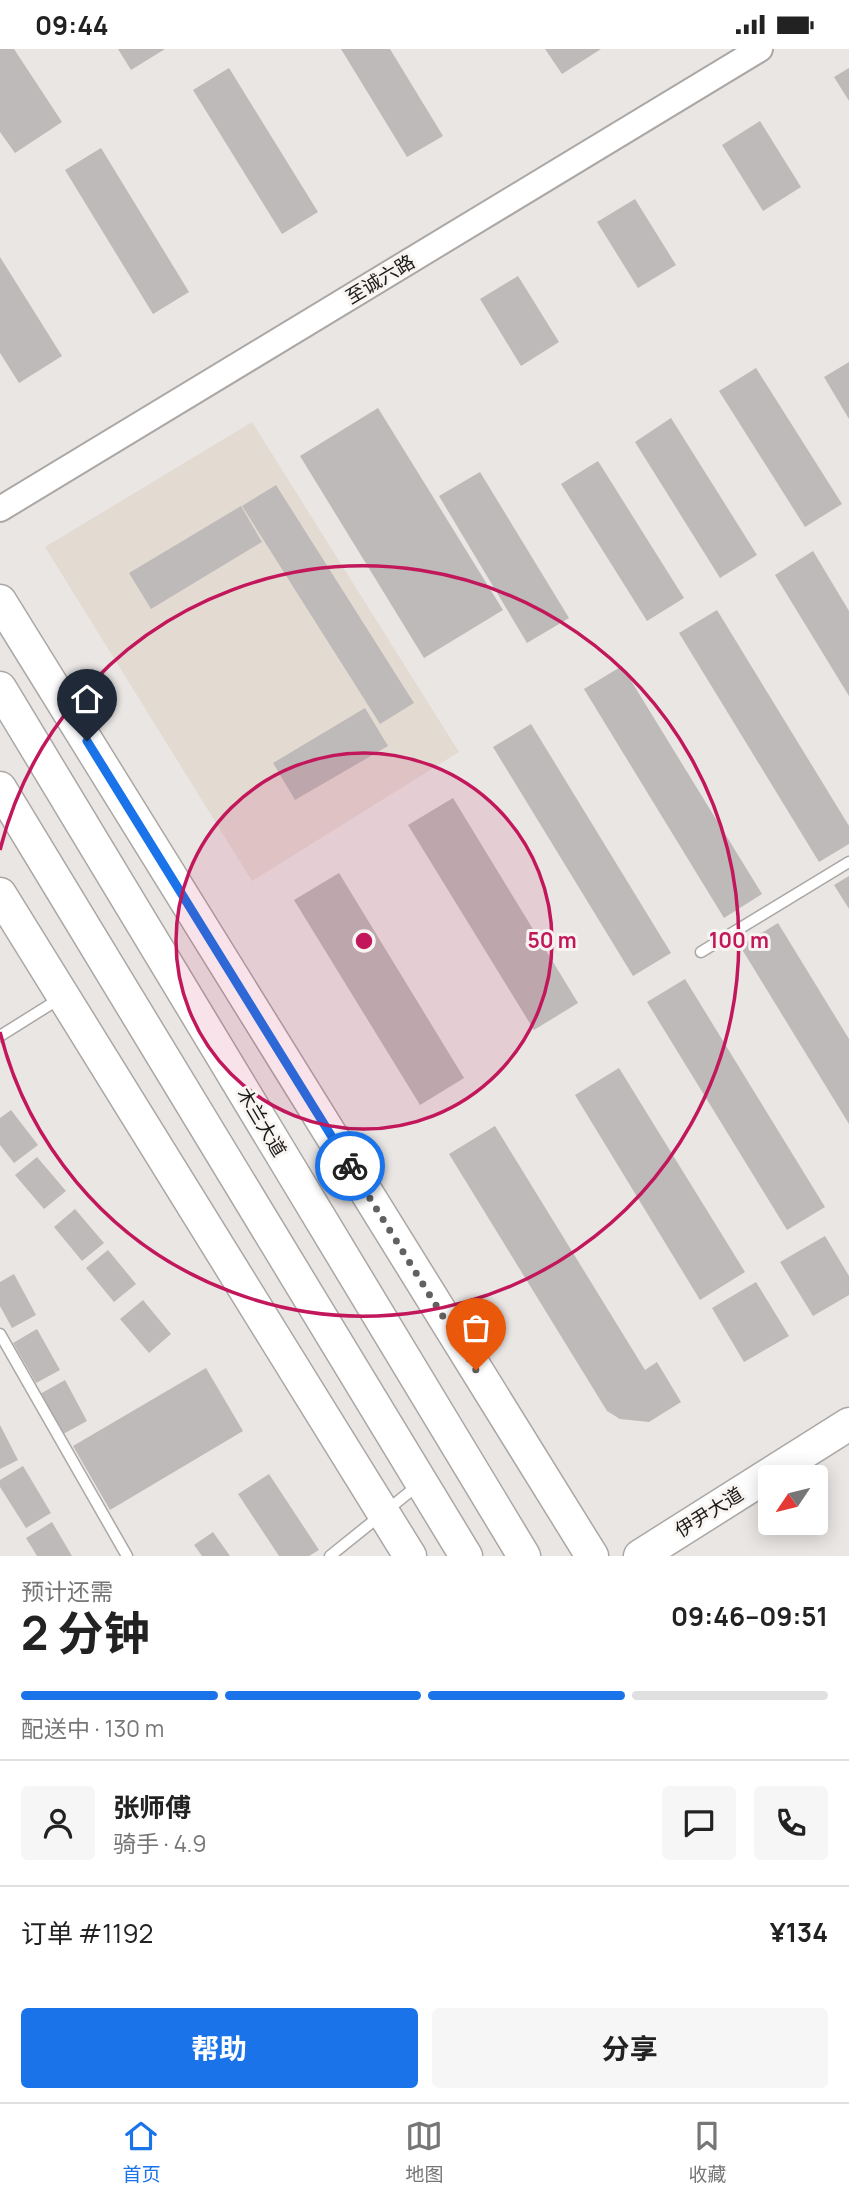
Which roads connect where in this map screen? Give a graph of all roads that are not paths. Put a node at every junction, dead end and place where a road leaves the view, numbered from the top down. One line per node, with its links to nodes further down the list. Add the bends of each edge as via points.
1 (760, 49): 2 (street, 至诚六路)
2 (0, 509)
3 (0, 601): 20 (main road)
4 (0, 688): 19 (main road, 木兰大道)
5 (0, 788): 13 (main road)
6 (849, 862): 8 (lane)
7 (0, 894): 9 (main road)
8 (701, 952)
9 (63, 997): 10 (lane); 14 (main road)
10 (0, 1036)
11 (1, 1339): 15 (lane)
12 (849, 1424): 21 (main road, 伊尹大道)
13 (422, 1483): 14 (lane); 18 (main road)
14 (383, 1513): 16 (lane); 17 (main road)
15 (127, 1556)
16 (330, 1556)
17 (410, 1556)
18 (466, 1556)
19 (524, 1556)
20 (592, 1556)
21 (640, 1556)

